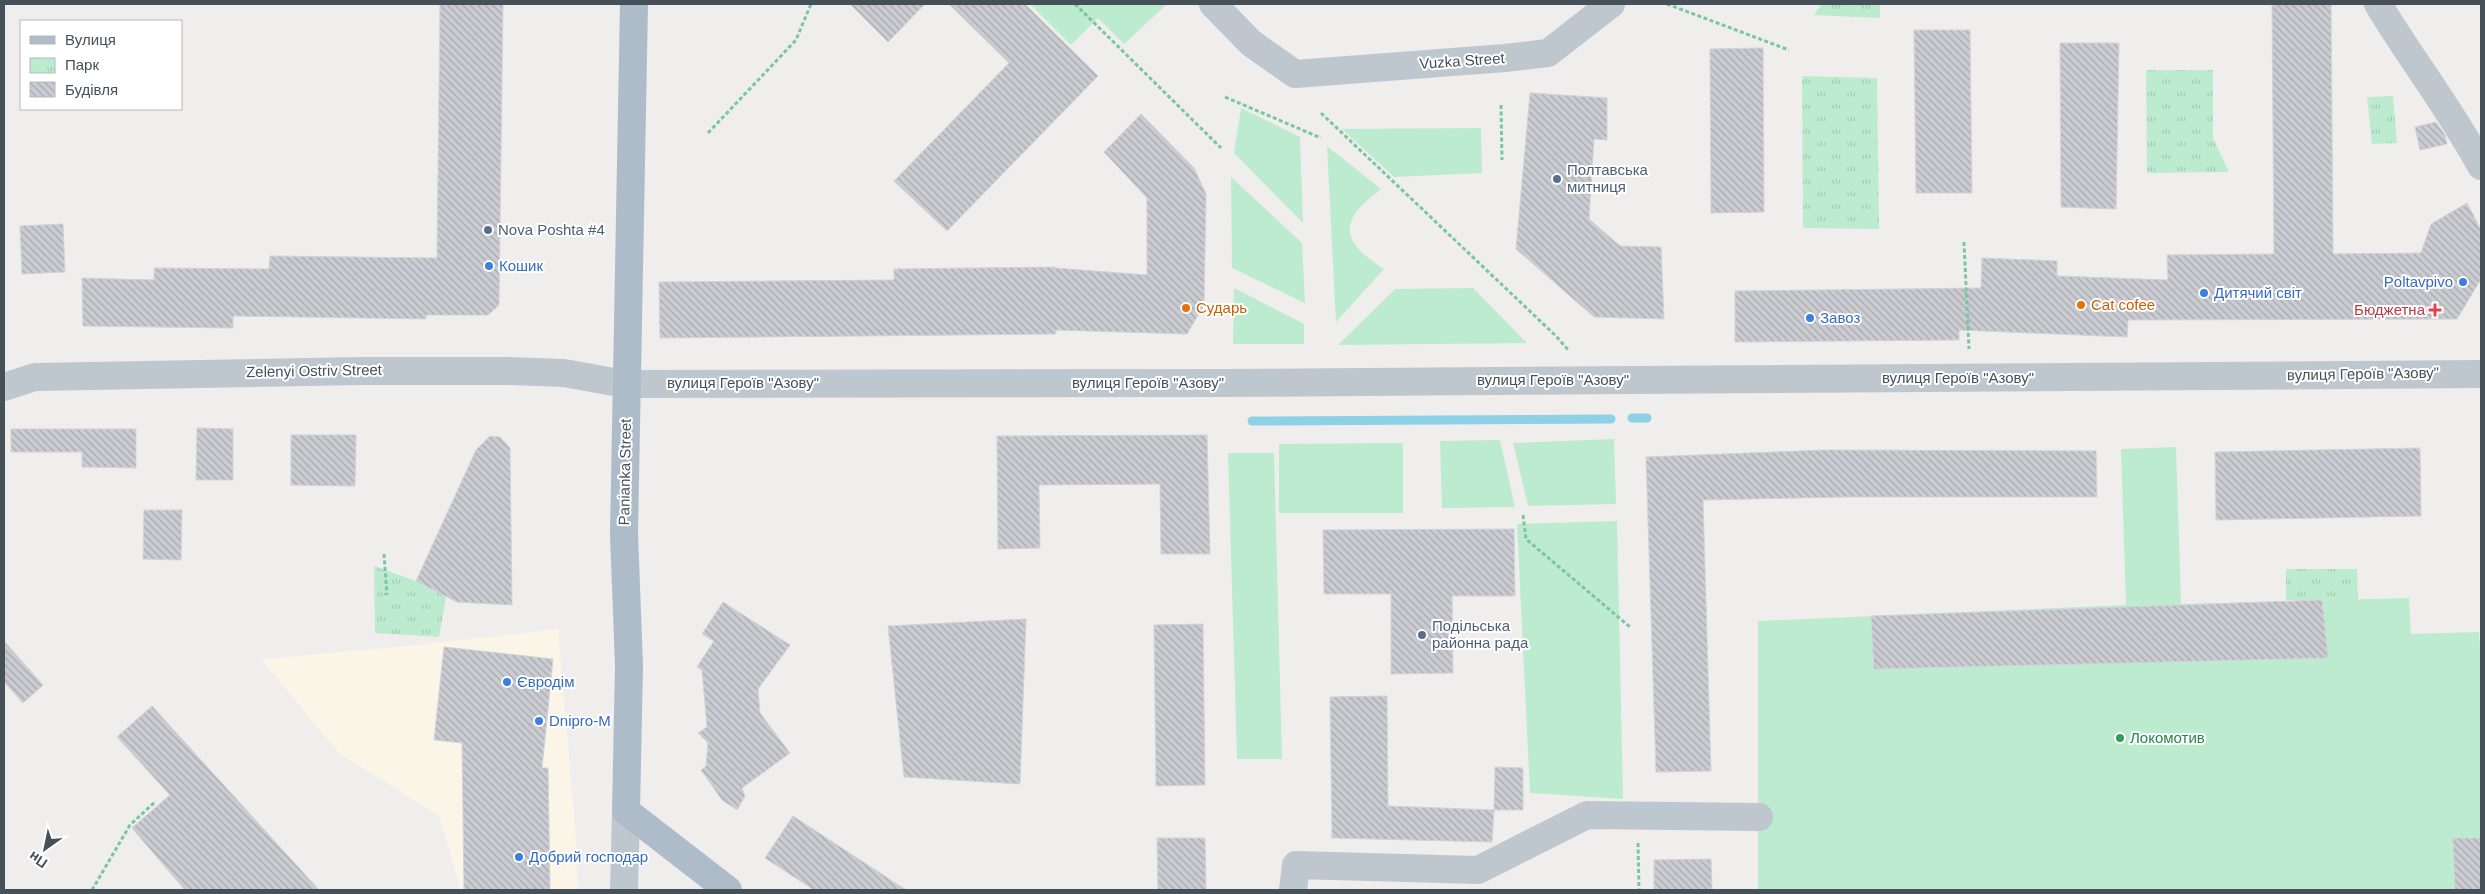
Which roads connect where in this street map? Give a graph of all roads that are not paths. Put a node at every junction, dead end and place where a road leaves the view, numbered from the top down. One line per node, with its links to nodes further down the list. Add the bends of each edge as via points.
1 (634, 4): 7 (main road, Panianka Street)
2 (1213, 4): 3 (street, Vuzka Street, via 1251,43 1296,74 1548,53)
3 (1611, 4)
4 (2378, 4): 5 (street)
5 (2481, 166)
6 (2481, 374): 7 (street, вулиця Героїв "Азову")
7 (625, 384): 8 (street, Zelenyi Ostriv Street, via 564,372 387,370 35,377); 9 (main road, Panianka Street, via 624,534 629,665)
8 (4, 387)
9 (626, 811): 11 (street); 12 (main road)
10 (1759, 817): 13 (street, via 1587,815 1478,870 1296,865)
11 (624, 890)
12 (728, 890)
13 (1293, 890)

